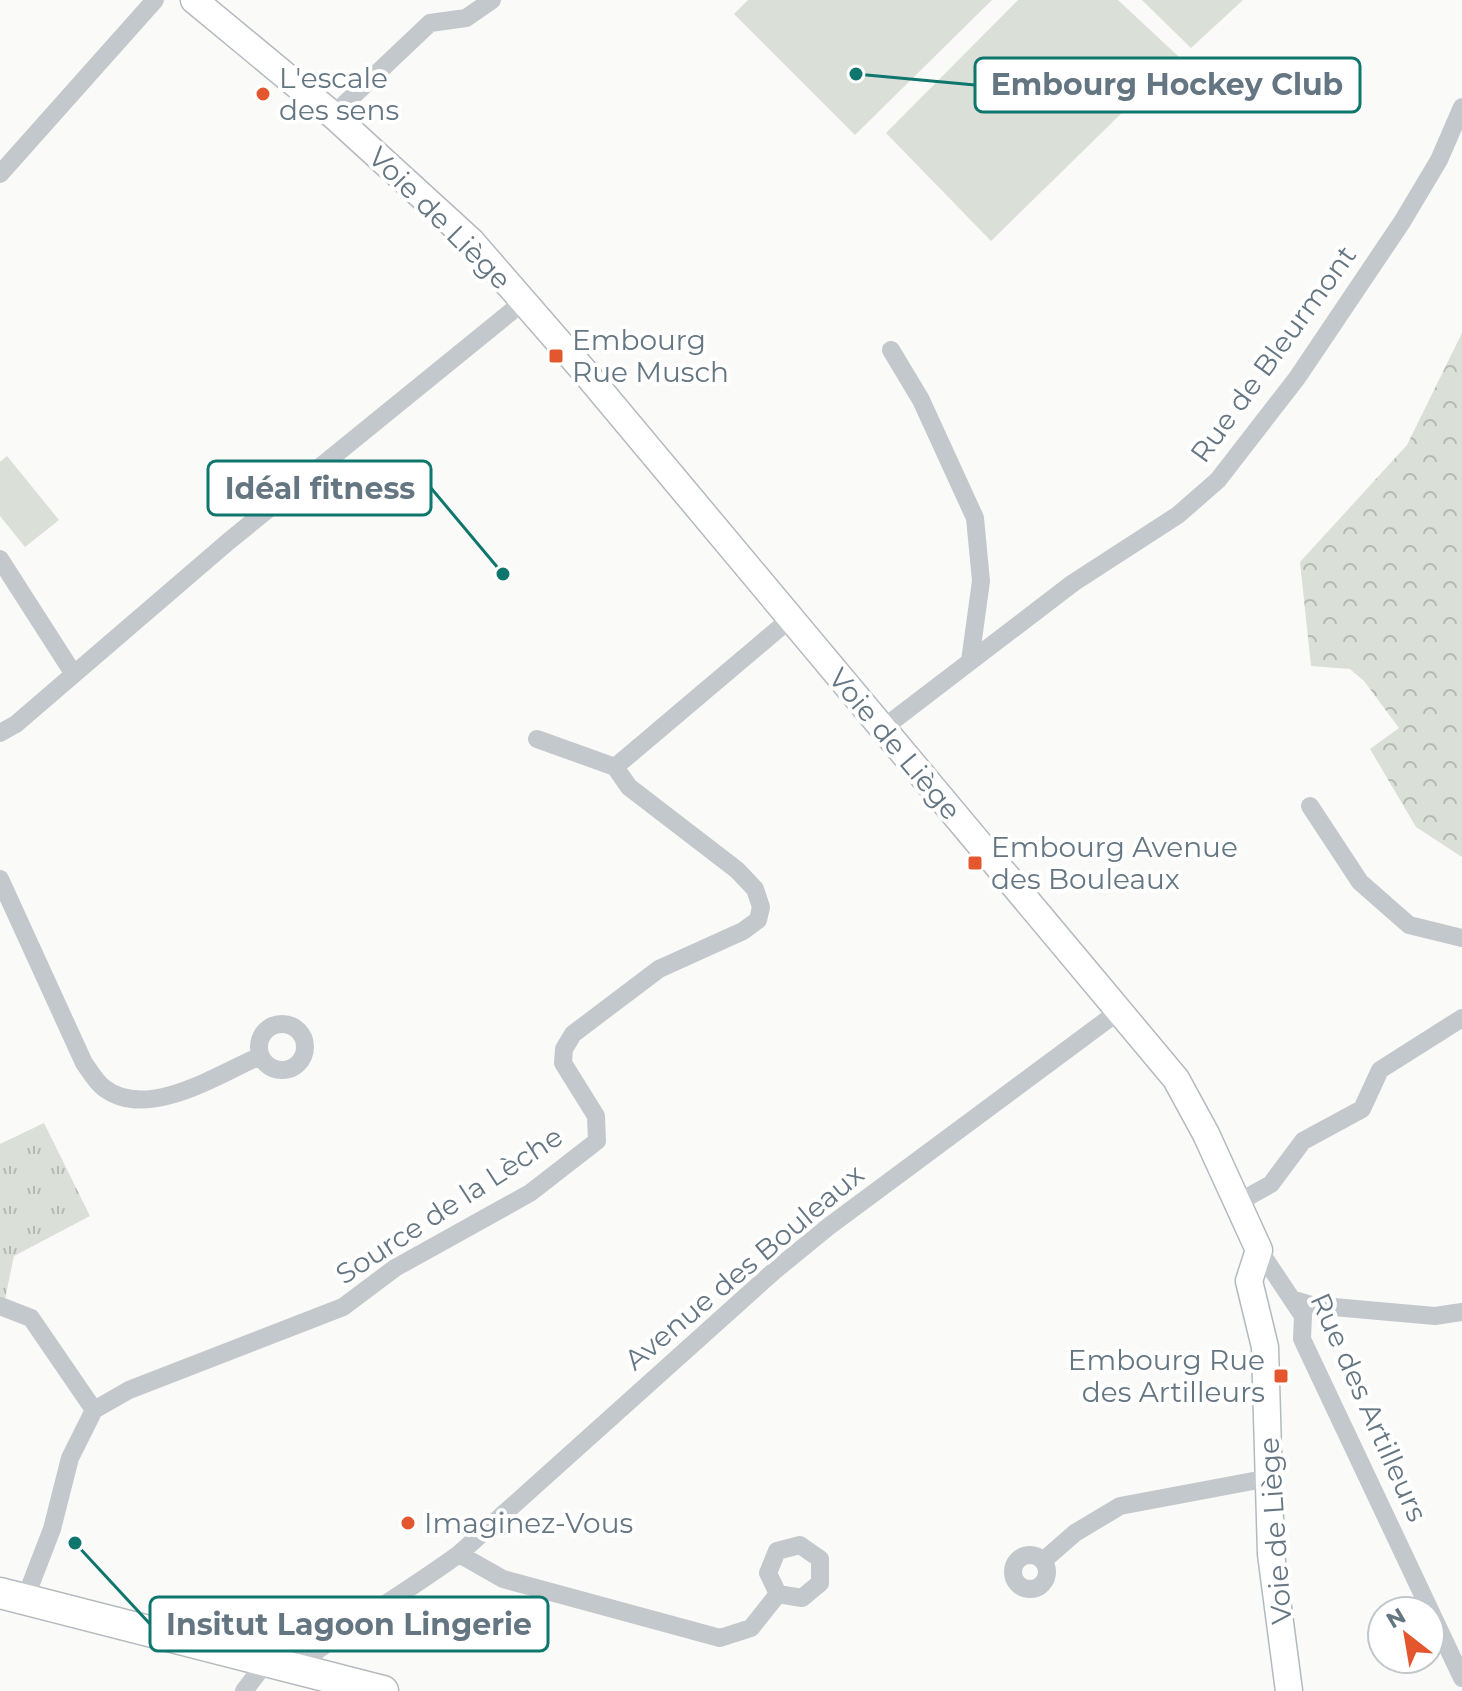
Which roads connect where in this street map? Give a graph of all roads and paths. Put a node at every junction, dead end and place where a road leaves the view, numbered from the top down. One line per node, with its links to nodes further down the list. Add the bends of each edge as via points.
1 (155, 0): 6 (street)
2 (194, 0): 5 (street, Voie de Liège)
3 (492, 0): 5 (street, via 466,18 430,23)
4 (1462, 107): 13 (street, Rue de Bleurmont, via 1439,160 1402,222 1297,378 1218,480 1178,515 1073,583)
5 (333, 115): 7 (street, Voie de Liège, via 471,241)
6 (1, 172)
7 (523, 302): 10 (street, Voie de Liège); 11 (street)
8 (891, 350): 13 (street, via 921,400 975,518 981,581)
9 (0, 559): 14 (street)
10 (790, 619): 15 (street, Voie de Liège); 18 (street)
11 (125, 631): 12 (street); 14 (street)
12 (145, 640)
13 (970, 661): 15 (street, Rue de Bleurmont)
14 (73, 673): 16 (street)
15 (882, 729): 22 (street, Voie de Liège)
16 (0, 733)
17 (537, 739): 18 (street)
18 (615, 767): 30 (street, Source de la Lèche, via 629,787 737,870 755,889 761,907 758,920 743,931 659,969 573,1034 563,1063 596,1116 597,1141 530,1193 395,1268 343,1307 129,1390)
19 (1310, 806): 21 (street, via 1360,882 1409,925)
20 (0, 879): 24 (street, via 84,1063 102,1086 133,1101 154,1101)
21 (1462, 938)
22 (1119, 1011): 25 (street, Voie de Liège, via 1182,1090); 32 (street, Avenue des Bouleaux, via 773,1272)
23 (1462, 1018): 25 (street, via 1380,1070 1362,1109 1303,1141 1271,1184)
24 (260, 1056)
25 (1237, 1203): 26 (street, Voie de Liège)
26 (1259, 1250): 27 (street, Rue des Artilleurs); 31 (street, Voie de Liège, via 1249,1281 1265,1347)
27 (1294, 1300): 29 (street, via 1424,1315); 37 (street, Rue des Artilleurs, via 1303,1316 1302,1339)
28 (0, 1306): 30 (street, via 31,1318)
29 (1462, 1312)
30 (94, 1410): 35 (street, via 70,1458 52,1529)
31 (1269, 1478): 33 (street, via 1120,1506 1075,1533); 40 (street, Voie de Liège, via 1271,1554)
32 (459, 1554): 34 (street, via 503,1579 720,1638 751,1628); 36 (street, Avenue des Bouleaux)
33 (1044, 1560)
34 (778, 1594)
35 (9, 1600): 36 (main road)
36 (280, 1664): 38 (street, Avenue des Bouleaux); 39 (main road)
37 (1462, 1678)
38 (244, 1691)
39 (383, 1691)
40 (1289, 1691)

